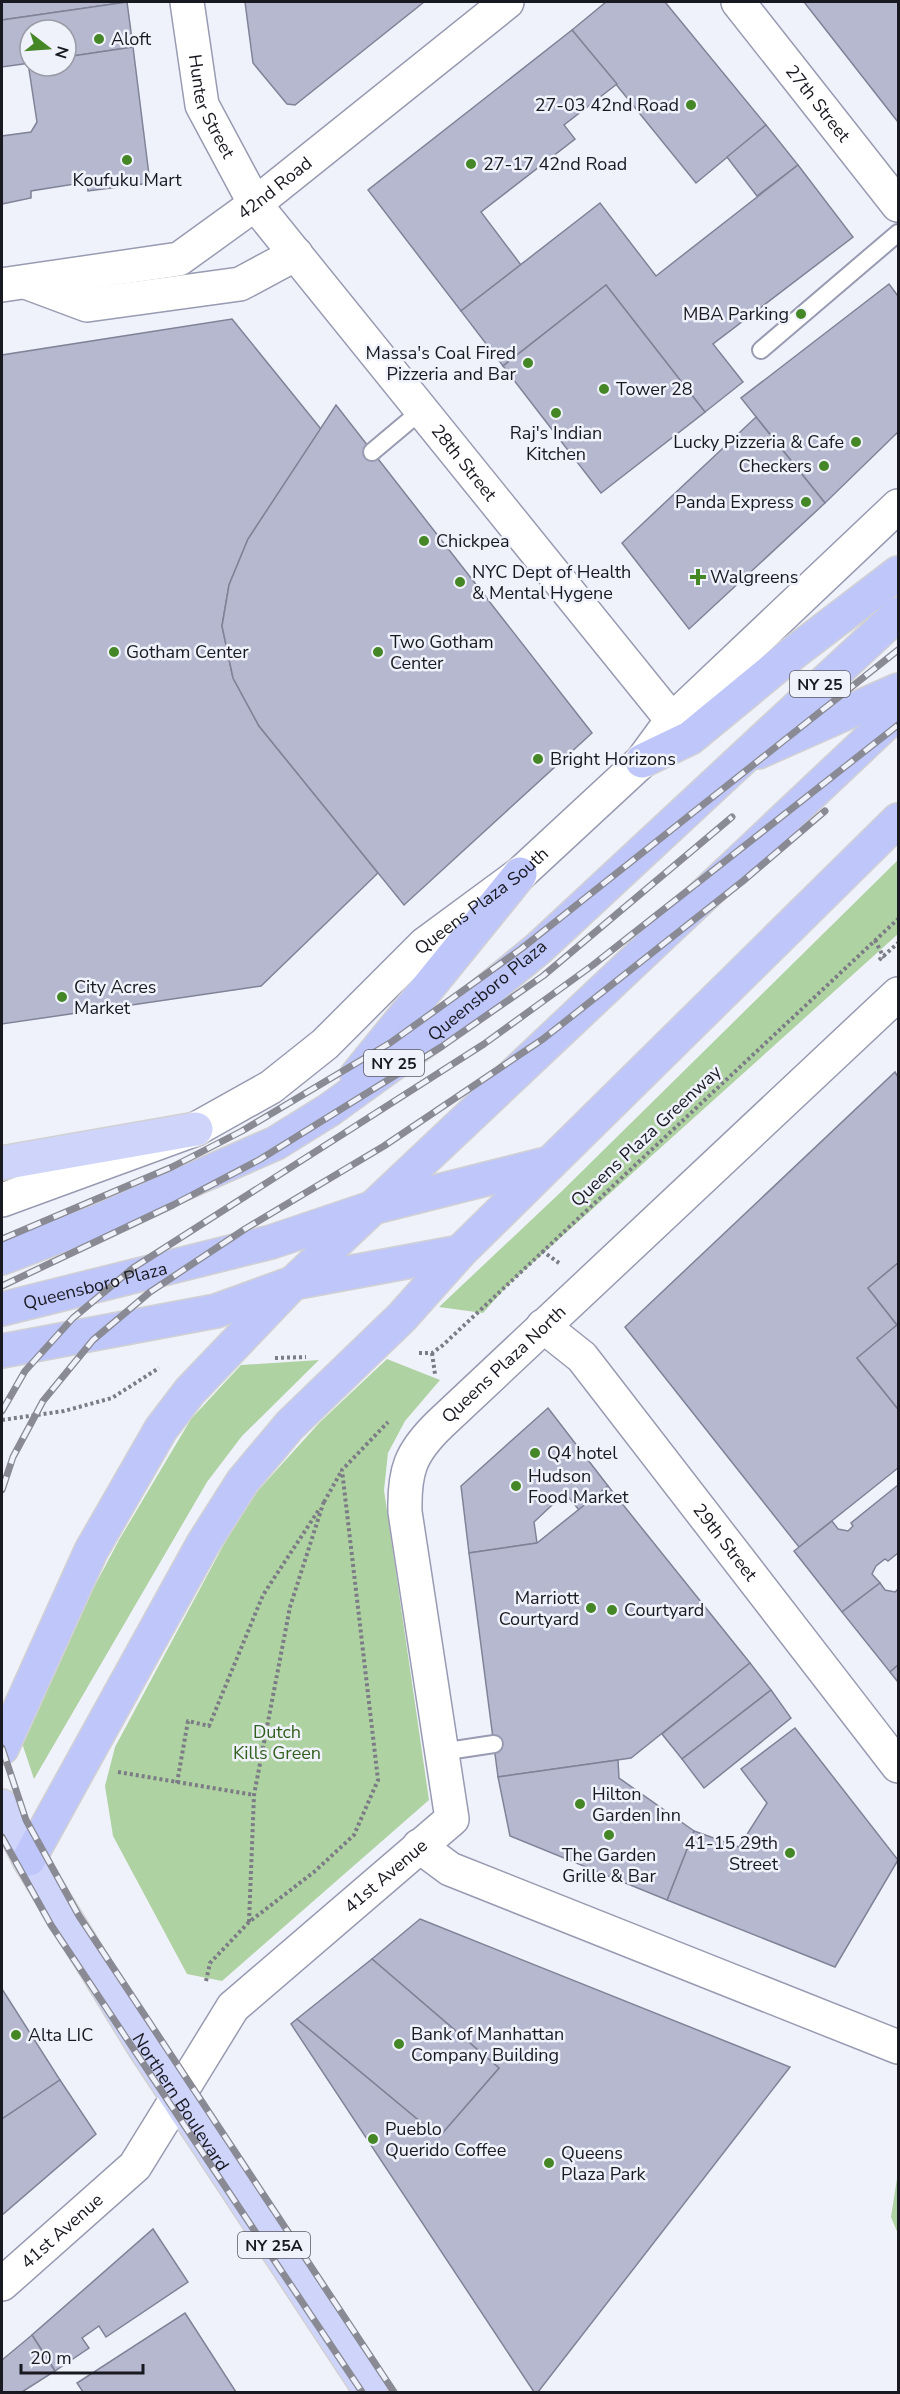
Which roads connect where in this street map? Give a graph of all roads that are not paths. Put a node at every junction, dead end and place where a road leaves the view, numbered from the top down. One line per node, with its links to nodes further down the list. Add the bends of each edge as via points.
1 (187, 2): 4 (street, Hunter Street, via 202,105)
2 (507, 2): 4 (street, 42nd Road)
3 (738, 2): 5 (street, 27th Street)
4 (255, 204): 7 (street, 28th Street); 8 (street, 42nd Road, via 179,258)
5 (898, 205)
6 (898, 232): 9 (lane)
7 (296, 254): 8 (street, via 240,284 87,305); 10 (street, 28th Street)
8 (13, 283)
9 (761, 350)
10 (422, 410): 11 (lane); 17 (street, 28th Street)
11 (372, 452)
12 (898, 506): 17 (street, Queens Plaza South)
13 (898, 573): 19 (highway, via 690,738)
14 (898, 614): 18 (highway, Queensboro Plaza / NY 25)
15 (898, 690): 18 (highway, NY 25)
16 (898, 712): 28 (highway)
17 (672, 720): 19 (street, Queens Plaza South)
18 (745, 758): 23 (highway, Queensboro Plaza / NY 25, via 725,772 539,948 433,1035)
19 (642, 761): 21 (street, Queens Plaza South)
20 (898, 820): 26 (highway)
21 (520, 874): 23 (highway); 24 (street, Queens Plaza South, via 425,944 299,1066 271,1087)
22 (898, 994): 33 (street, Queens Plaza North)
23 (329, 1110): 30 (highway, Queensboro Plaza / NY 25, via 276,1143 96,1222)
24 (196, 1129): 25 (main road); 27 (street, Queens Plaza South)
25 (2, 1163)
26 (550, 1163): 28 (highway, Queensboro Plaza); 29 (highway)
27 (2, 1200)
28 (375, 1207): 31 (highway); 32 (highway, Queensboro Plaza, via 271,1242)
29 (460, 1252): 31 (highway); 41 (highway, via 402,1317 290,1425 243,1481 203,1544)
30 (2, 1258)
31 (293, 1283): 34 (highway, via 216,1311); 36 (highway, via 190,1391 161,1429 92,1551)
32 (2, 1309)
33 (543, 1326): 37 (street, Queens Plaza North, via 429,1435 412,1458 405,1480 405,1512); 38 (street, 29th Street, via 582,1357)
34 (2, 1351)
35 (494, 1744): 37 (lane)
36 (2, 1748)
37 (441, 1752): 40 (street, Queens Plaza North, via 452,1820)
38 (898, 1766)
39 (2, 1806): 41 (main road, Northern Boulevard / NY 25A)
40 (419, 1846): 42 (street, 41st Avenue, via 450,1869); 43 (street, 41st Avenue, via 233,2007)
41 (29, 1859): 43 (main road, Northern Boulevard / NY 25A)
42 (898, 2047)
43 (177, 2098): 44 (street, 41st Avenue, via 135,2166); 45 (main road, Northern Boulevard / NY 25A)
44 (2, 2284)
45 (371, 2392)

